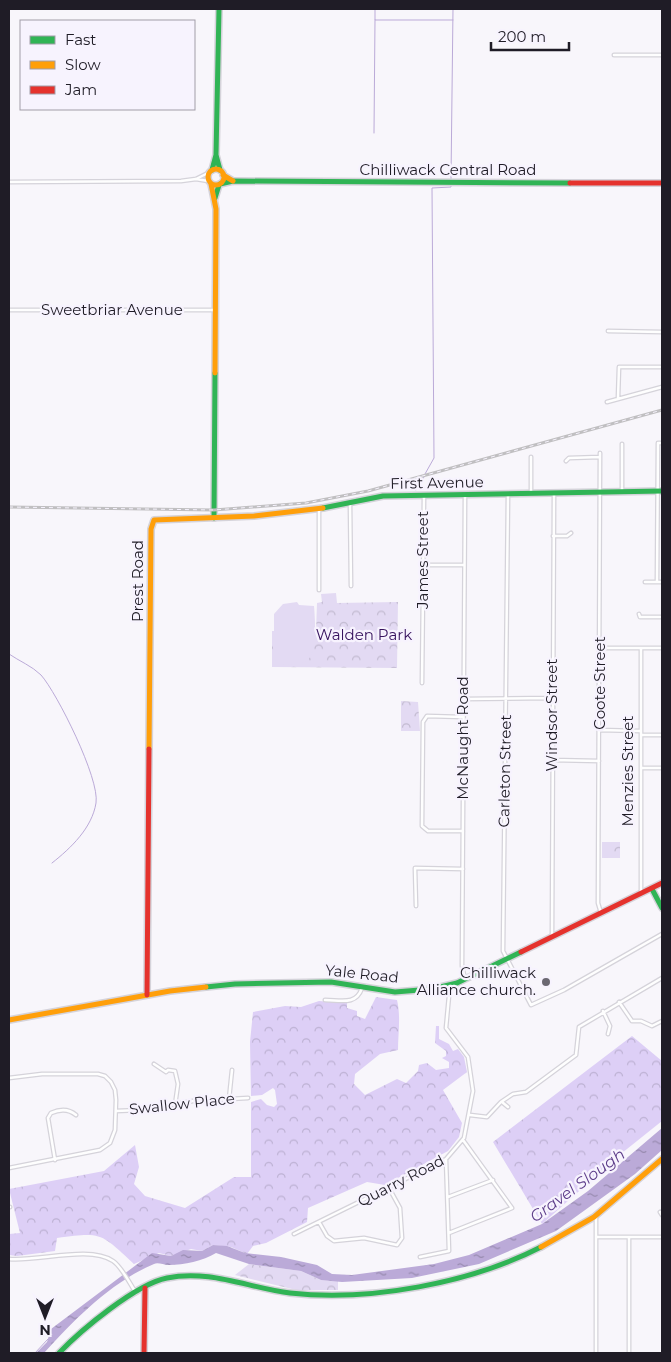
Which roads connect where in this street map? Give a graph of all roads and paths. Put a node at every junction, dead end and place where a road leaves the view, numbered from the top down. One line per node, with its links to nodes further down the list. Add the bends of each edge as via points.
1 (219, 9): 4 (street)
2 (614, 54): 3 (street)
3 (662, 54)
4 (216, 155): 5 (street); 6 (street)
5 (210, 172): 6 (street); 7 (street); 10 (street)
6 (222, 172): 8 (street); 12 (street)
7 (196, 179): 9 (street, via 169,182); 10 (street)
8 (233, 181): 11 (street, Chilliwack Central Road); 12 (street, Chilliwack Central Road)
9 (9, 182)
10 (210, 183): 12 (street); 13 (street)
11 (662, 183)
12 (220, 184): 13 (street)
13 (215, 198): 15 (street)
14 (9, 310): 15 (street, Sweetbriar Avenue)
15 (215, 310): 39 (street)
16 (608, 331): 17 (street)
17 (662, 332)
18 (662, 367): 20 (street, via 619,367)
19 (662, 387): 20 (street)
20 (618, 398): 21 (street)
21 (607, 402)
22 (662, 443): 25 (street, via 658,443)
23 (622, 444): 31 (street)
24 (600, 453): 27 (street, Coote Street)
25 (660, 453): 29 (street)
26 (531, 457): 33 (street)
27 (600, 458): 28 (street, via 569,458); 30 (street, Coote Street)
28 (566, 461)
29 (660, 491): 31 (street, First Avenue); 45 (street)
30 (600, 492): 31 (street, First Avenue); 34 (street, First Avenue); 51 (street, Coote Street)
31 (622, 492)
32 (508, 494): 33 (street, First Avenue); 36 (street, First Avenue); 57 (street, Carleton Street)
33 (531, 494): 34 (street, First Avenue)
34 (554, 494): 41 (street, Windsor Street)
35 (424, 496): 36 (street, First Avenue); 37 (street, First Avenue, via 383,496); 42 (street, James Street)
36 (465, 496): 43 (street, McNaught Road)
37 (350, 503): 38 (street, First Avenue); 47 (street)
38 (319, 509): 39 (street, First Avenue); 48 (street)
39 (214, 518): 82 (street, Prest Road, via 157,518 151,525)
40 (571, 533): 41 (street)
41 (553, 536): 55 (street, Windsor Street)
42 (423, 565): 43 (street); 54 (street, James Street)
43 (464, 565): 56 (street, McNaught Road)
44 (645, 582): 45 (street)
45 (657, 582): 46 (street)
46 (662, 582)
47 (351, 586)
48 (320, 590)
49 (638, 614): 50 (street, via 640,617)
50 (662, 617)
51 (601, 648): 53 (street); 59 (street, Coote Street)
52 (662, 648): 53 (street)
53 (640, 649): 60 (street, Menzies Street)
54 (422, 683)
55 (552, 698): 57 (street); 63 (street, Windsor Street)
56 (464, 699): 57 (street); 58 (street, McNaught Road)
57 (506, 699): 77 (street, Carleton Street, via 503,951)
58 (464, 717): 67 (street, McNaught Road); 67 (street, via 427,716 423,722 422,826 428,831)
59 (600, 730): 60 (street); 64 (street, Coote Street)
60 (640, 731): 61 (street, Menzies Street)
61 (640, 735): 62 (street); 65 (street, Menzies Street)
62 (662, 735)
63 (552, 760): 64 (street); 76 (street, Windsor Street)
64 (599, 761): 74 (street, Coote Street, via 598,903)
65 (641, 768): 66 (street); 71 (street, Menzies Street)
66 (662, 768)
67 (463, 831): 68 (street, McNaught Road)
68 (463, 868): 72 (street, via 415,868); 79 (street, McNaught Road)
69 (662, 883): 70 (street, Yale Road)
70 (652, 889): 71 (street, Yale Road); 73 (street)
71 (642, 894): 74 (street, Yale Road)
72 (416, 906)
73 (662, 908)
74 (601, 913): 76 (street, Yale Road)
75 (662, 934): 77 (street, Carleton Street, via 564,990 531,1005)
76 (552, 937): 77 (street, Yale Road)
77 (507, 959): 79 (street, Yale Road)
78 (662, 978): 84 (street)
79 (464, 980): 80 (street, Yale Road)
80 (450, 985): 81 (street, Yale Road, via 400,992); 98 (street, Quarry Road, via 446,1028 468,1057 474,1092)
81 (362, 988): 82 (street, Yale Road, via 331,982 253,983); 83 (street, via 354,999 347,1002)
82 (147, 995): 86 (street, Yale Road)
83 (325, 1000)
84 (619, 1002): 85 (street); 87 (street, via 632,1021 652,1026)
85 (603, 1011): 88 (street, via 610,1026); 94 (street, via 578,1028 575,1056 526,1092 513,1094)
86 (9, 1020)
87 (662, 1021)
88 (608, 1034)
89 (154, 1064): 95 (street, via 166,1072 175,1072 178,1084)
90 (232, 1070): 93 (street)
91 (9, 1078): 97 (street, via 42,1074 105,1076 115,1090)
92 (248, 1098): 93 (street, Swallow Place)
93 (229, 1099): 95 (street, Swallow Place)
94 (502, 1102): 96 (street); 98 (street, via 487,1116)
95 (175, 1104): 97 (street, Swallow Place)
96 (508, 1107)
97 (116, 1111): 103 (street, via 115,1130 110,1143 100,1150)
98 (470, 1114): 100 (street, Quarry Road)
99 (76, 1115): 103 (street, via 72,1111 58,1110 51,1112 48,1118)
100 (463, 1140): 101 (street, Quarry Road); 105 (street)
101 (446, 1159): 106 (street, Quarry Road); 107 (street)
102 (662, 1159): 108 (street)
103 (55, 1160): 104 (street)
104 (9, 1168)
105 (494, 1180): 107 (street); 110 (street, via 512,1208)
106 (389, 1188): 109 (street, Quarry Road); 109 (street, via 400,1208 402,1238 397,1245 364,1238 334,1241)
107 (448, 1198): 110 (street)
108 (596, 1214): 112 (street); 117 (street, via 538,1250 506,1263 454,1279 375,1292 285,1293 244,1282 193,1275 166,1278)
109 (318, 1222): 111 (street, Quarry Road)
110 (449, 1233): 115 (street, via 449,1251)
111 (294, 1234)
112 (596, 1237): 113 (street); 121 (street)
113 (629, 1237): 114 (street); 122 (street)
114 (662, 1237)
115 (420, 1257)
116 (9, 1259): 118 (street, via 101,1256 118,1266)
117 (145, 1287): 118 (street); 120 (street)
118 (136, 1293): 119 (street, via 89,1325)
119 (59, 1353)
120 (144, 1353)
121 (596, 1353)
122 (628, 1353)

